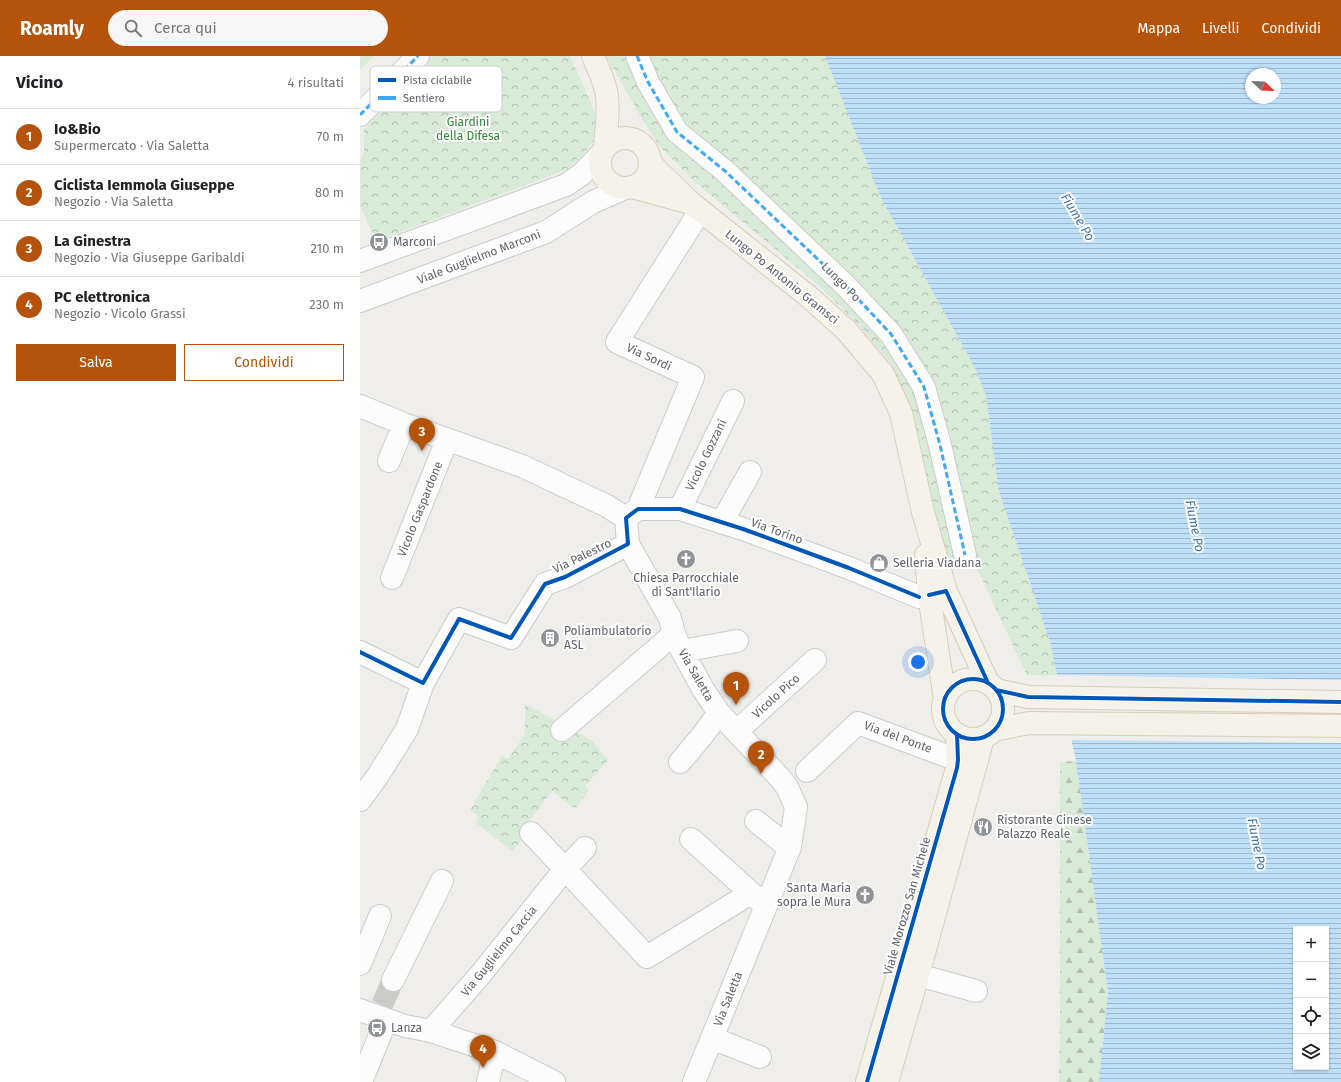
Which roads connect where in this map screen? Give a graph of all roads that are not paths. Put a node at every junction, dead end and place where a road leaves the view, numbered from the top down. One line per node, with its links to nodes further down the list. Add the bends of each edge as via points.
1 (418, 56): 4 (street)
2 (593, 56): 5 (main road)
3 (637, 56): 26 (street, Lungo Po, via 648,82 677,132 725,172 845,285 891,334 924,387)
4 (408, 66)
5 (607, 97): 8 (main road); 9 (main road, via 607,125)
6 (370, 105): 7 (street)
7 (360, 115)
8 (633, 139): 9 (main road, via 618,138); 10 (main road, via 646,148)
9 (603, 151): 11 (main road, via 600,162 605,177 617,187); 13 (street, via 582,174 566,185)
10 (650, 162): 11 (main road, via 645,178); 12 (main road, Lungo Po Antonio Gramsci)
11 (628, 187): 12 (main road, Lungo Po Antonio Gramsci); 14 (street, Viale Guglielmo Marconi, via 593,202 546,232)
12 (695, 207): 22 (main road, Lungo Po Antonio Gramsci, via 808,296 846,330 883,374 901,413); 23 (street, Via Sordi, via 616,342 692,377)
13 (360, 261)
14 (360, 301)
15 (733, 401): 21 (street, Vicolo Gozzani)
16 (360, 406): 17 (street)
17 (404, 424): 18 (street); 19 (street)
18 (447, 440): 23 (street, via 522,466 607,506); 27 (street, Vicolo Gaspardone)
19 (389, 461)
20 (750, 472): 24 (street)
21 (680, 509): 23 (street, Via Torino); 24 (street, Via Torino)
22 (923, 512): 34 (main road, Lungo Po Antonio Gramsci, via 946,591); 35 (main road, Lungo Po Antonio Gramsci, via 929,595)
23 (632, 514): 25 (street, Via Saletta)
24 (722, 522): 28 (street, Via Torino, via 849,568)
25 (628, 544): 30 (street, Via Saletta, via 670,618); 33 (street, Via Palestro, via 571,574 545,584 511,638 459,619)
26 (966, 555)
27 (392, 578)
28 (919, 597)
29 (737, 641): 30 (street)
30 (678, 642): 37 (street, Via Saletta); 39 (street)
31 (360, 652): 33 (street)
32 (815, 660): 40 (street, Vicolo Pico)
33 (424, 683): 46 (street, Via Palestro, via 407,729)
34 (992, 686): 35 (main road, via 978,679 967,679 950,690); 36 (main road, via 1028,697); 42 (main road, via 1001,698 1003,715 1000,723)
35 (945, 699): 41 (main road, via 944,719 949,728)
36 (1341, 702)
37 (719, 713): 40 (street, Via Saletta); 44 (street)
38 (1341, 726): 42 (main road, via 1029,722)
39 (562, 730)
40 (737, 731): 45 (street, Via Saletta, via 780,778)
41 (957, 734): 42 (main road, via 974,739); 43 (main road, Viale Morozzo San Michele)
42 (989, 734): 57 (main road)
43 (958, 760): 45 (street, Via del Ponte, via 858,723); 69 (main road, Viale Morozzo San Michele)
44 (680, 762)
45 (796, 780): 50 (street, Via Saletta, via 796,807)
46 (360, 800)
47 (756, 821): 50 (street)
48 (531, 833): 52 (street)
49 (691, 839): 54 (street)
50 (790, 847): 54 (street, Via Saletta)
51 (585, 848): 52 (street, Via Guglielmo Caccia)
52 (565, 869): 54 (street, via 647,957); 61 (street, Via Guglielmo Caccia, via 481,974)
53 (442, 881): 58 (street)
54 (758, 899): 62 (street, Via Saletta, via 748,952)
55 (380, 916): 56 (street)
56 (360, 964)
57 (918, 975): 59 (street); 70 (main road)
58 (393, 980)
59 (976, 991)
60 (376, 1013): 61 (street, via 405,1026); 66 (street)
61 (431, 1031): 63 (street)
62 (712, 1038): 64 (street); 68 (street, Via Saletta)
63 (495, 1052): 65 (street); 67 (street)
64 (760, 1058)
65 (550, 1081)
66 (362, 1082)
67 (488, 1082)
68 (694, 1082)
69 (867, 1082)
70 (887, 1082)

